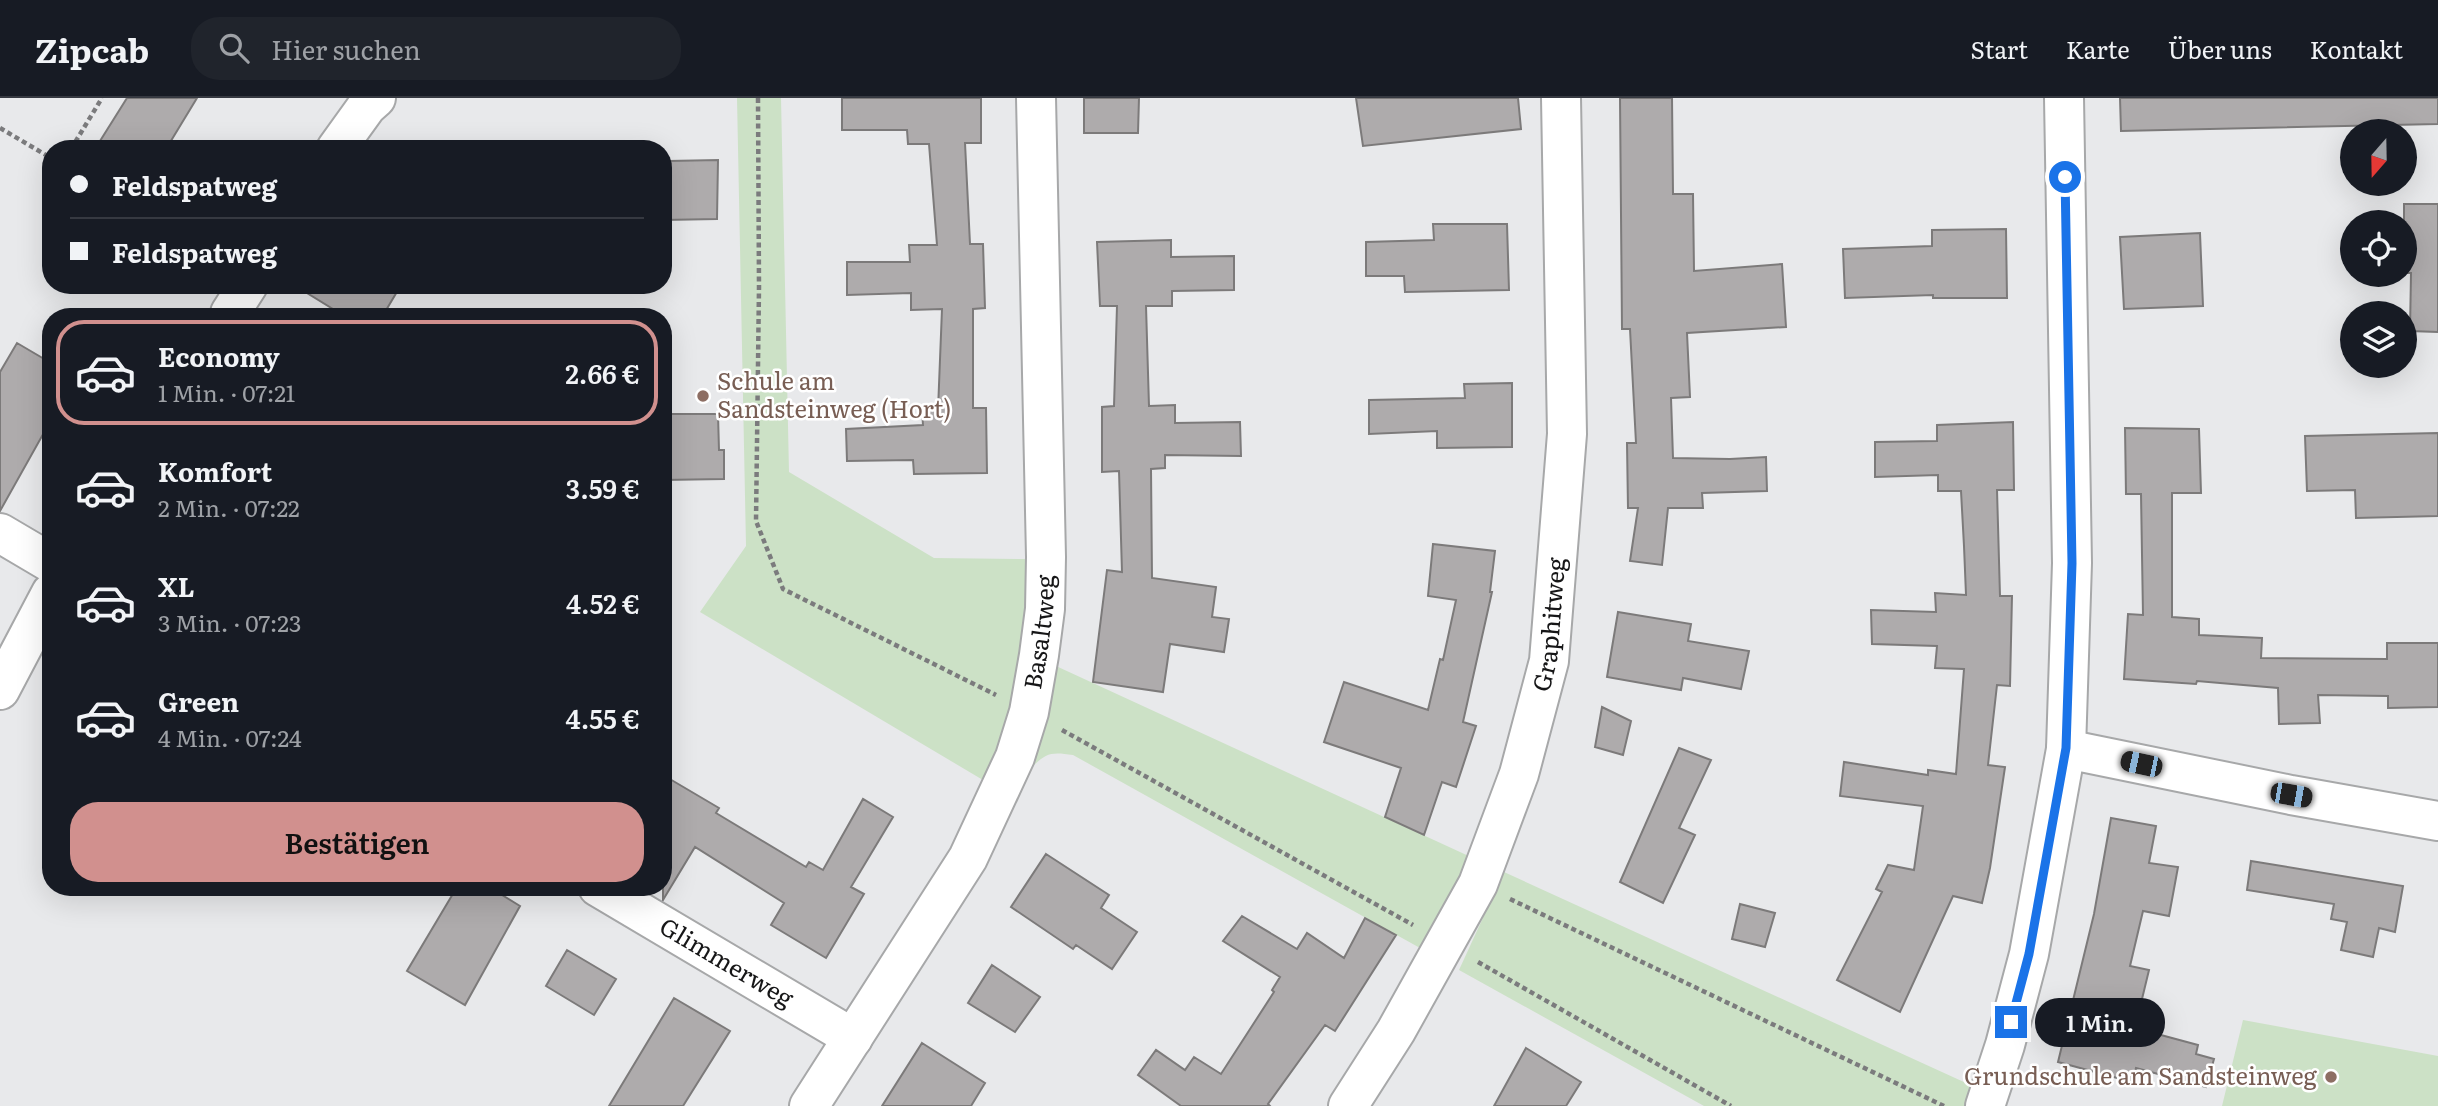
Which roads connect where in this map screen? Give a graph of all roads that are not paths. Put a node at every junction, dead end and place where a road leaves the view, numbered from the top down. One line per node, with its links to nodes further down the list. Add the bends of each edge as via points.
1 (376, 98): 5 (street)
2 (1036, 98): 13 (street, Basaltweg, via 1046,557 1045,609 1029,712 1015,757 968,859)
3 (1561, 98): 15 (street, Graphitweg, via 1567,434 1549,661 1520,774 1478,884 1396,1031)
4 (2064, 98): 10 (street, via 2072,563)
5 (342, 140)
6 (0, 533): 7 (street)
7 (42, 558)
8 (42, 610): 9 (street)
9 (0, 690)
10 (2066, 748): 11 (street); 16 (street, via 2029,954)
11 (2438, 821)
12 (613, 896): 13 (street, Glimmerweg)
13 (853, 1038): 14 (street, Basaltweg)
14 (809, 1106)
15 (1348, 1106)
16 (1985, 1106)

